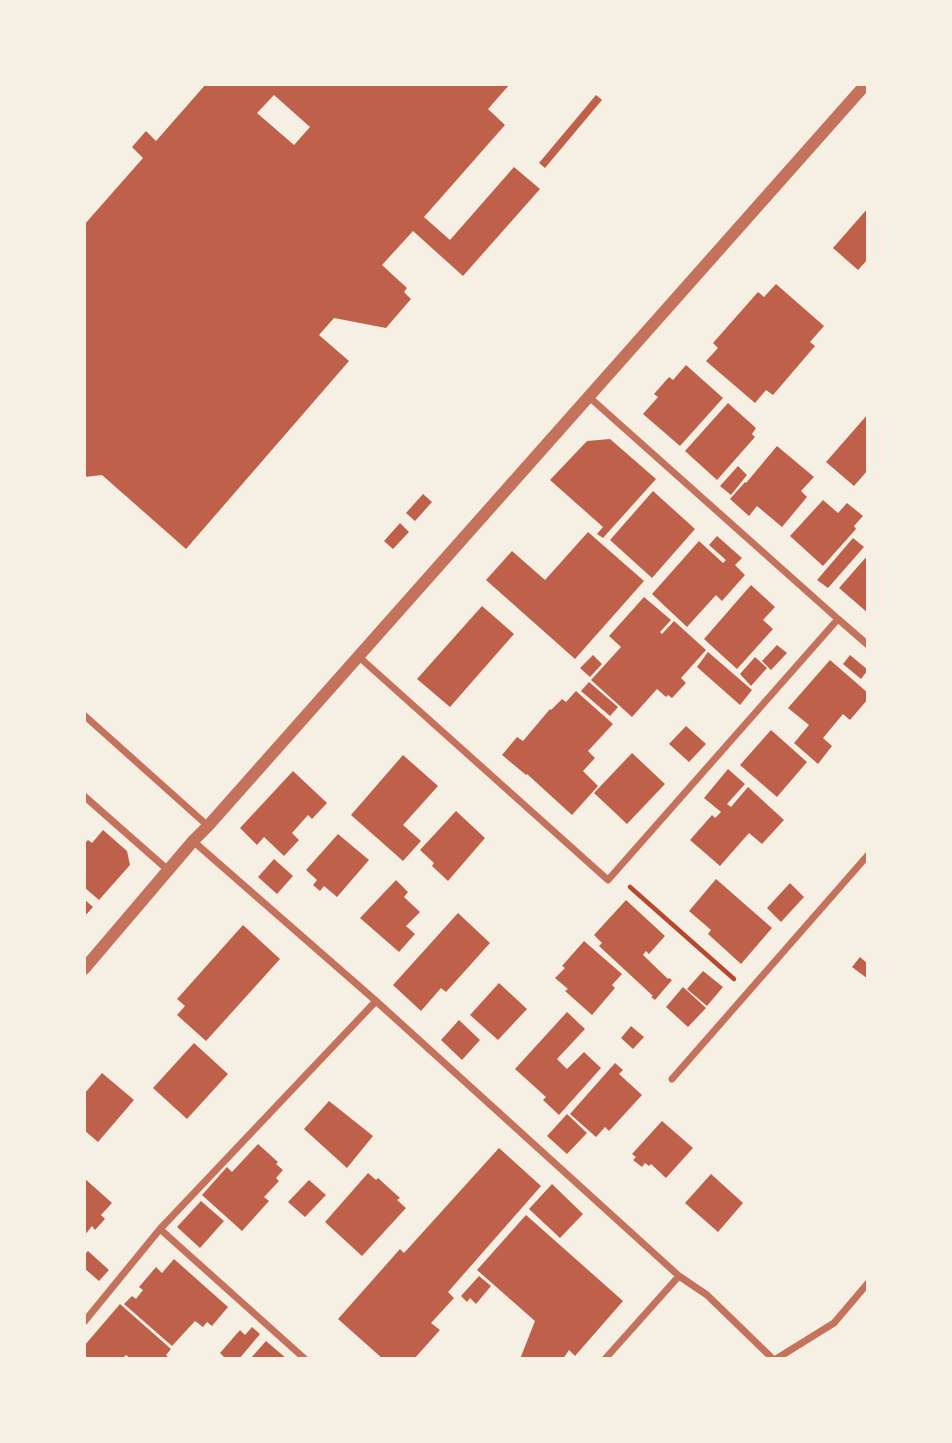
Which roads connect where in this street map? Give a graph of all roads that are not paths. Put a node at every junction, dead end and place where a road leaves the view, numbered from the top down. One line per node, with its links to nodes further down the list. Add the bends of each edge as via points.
1 (866, 84): 2 (street)
2 (588, 396): 3 (street); 5 (street)
3 (838, 619): 4 (street); 5 (street, via 608,880)
4 (868, 645)
5 (358, 656): 8 (street)
6 (84, 715): 8 (street)
7 (84, 796): 11 (street)
8 (208, 826): 9 (street)
9 (193, 841): 11 (street); 13 (street)
10 (868, 855): 14 (street)
11 (168, 870): 12 (street)
12 (84, 969)
13 (376, 1001): 15 (street); 16 (street)
14 (672, 1079)
15 (160, 1229): 18 (street); 19 (street)
16 (679, 1276): 20 (street); 21 (street, via 707,1295)
17 (868, 1283): 21 (street, via 834,1322)
18 (84, 1322)
19 (305, 1359)
20 (605, 1359)
21 (774, 1359)

